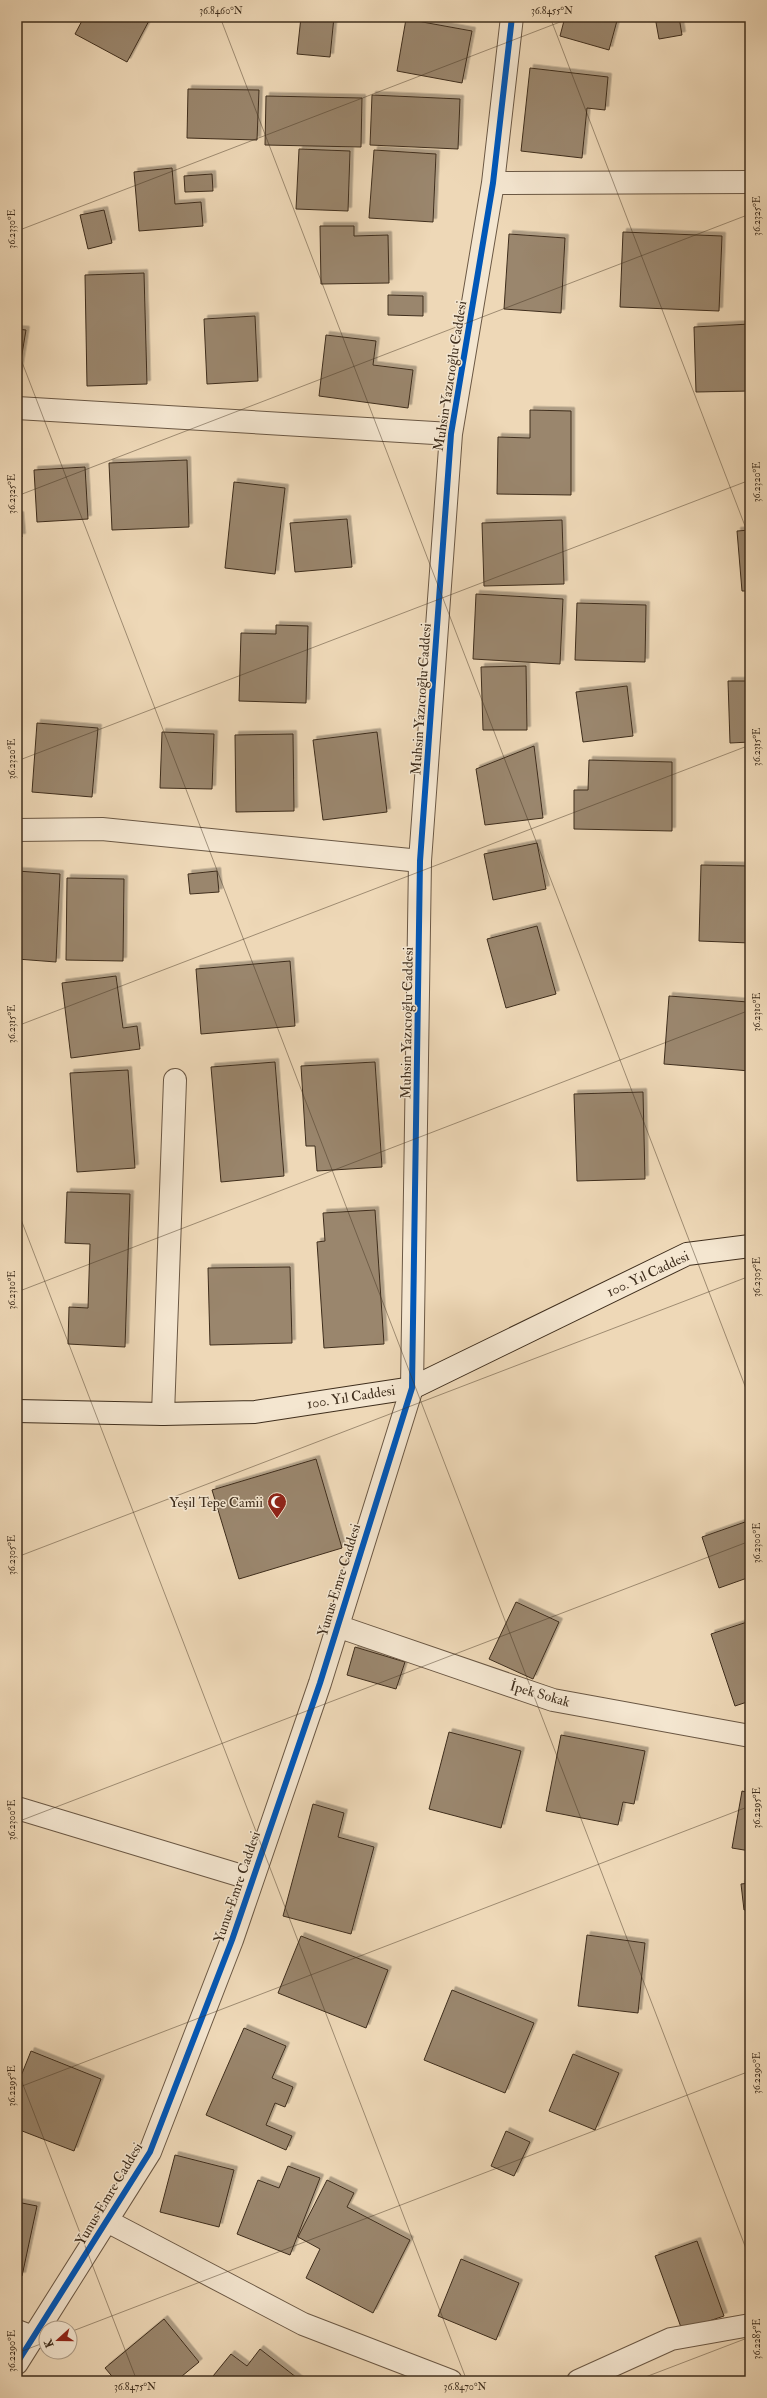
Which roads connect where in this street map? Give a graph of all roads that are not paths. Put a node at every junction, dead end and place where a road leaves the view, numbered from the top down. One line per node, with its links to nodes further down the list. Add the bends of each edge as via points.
1 (512, 17): 2 (street, Muhsin Yazıcıoğlu Caddesi)
2 (493, 182): 3 (street); 5 (street, Muhsin Yazıcıoğlu Caddesi)
3 (750, 182)
4 (17, 408): 5 (street)
5 (451, 434): 7 (street, Muhsin Yazıcıoğlu Caddesi)
6 (17, 830): 7 (street, via 102,829)
7 (420, 861): 10 (street, Muhsin Yazıcıoğlu Caddesi)
8 (175, 1080): 12 (street)
9 (750, 1246): 10 (street, 100. Yıl Caddesi, via 687,1254)
10 (412, 1388): 12 (street, 100. Yıl Caddesi, via 255,1412); 13 (street, Yunus Emre Caddesi)
11 (17, 1411): 12 (street, 100. Yıl Caddesi)
12 (163, 1414)
13 (337, 1626): 14 (street, İpek Sokak, via 553,1700); 16 (street, Yunus Emre Caddesi, via 320,1683)
14 (750, 1736)
15 (17, 1808): 16 (street)
16 (252, 1879): 17 (street, Yunus Emre Caddesi, via 232,1940 150,2152)
17 (107, 2221): 19 (street, Yunus Emre Caddesi); 21 (street, via 303,2324)
18 (750, 2325): 22 (street, via 671,2339)
19 (26, 2335): 20 (street, Yunus Emre Caddesi)
20 (17, 2363)
21 (451, 2381)
22 (578, 2381)

